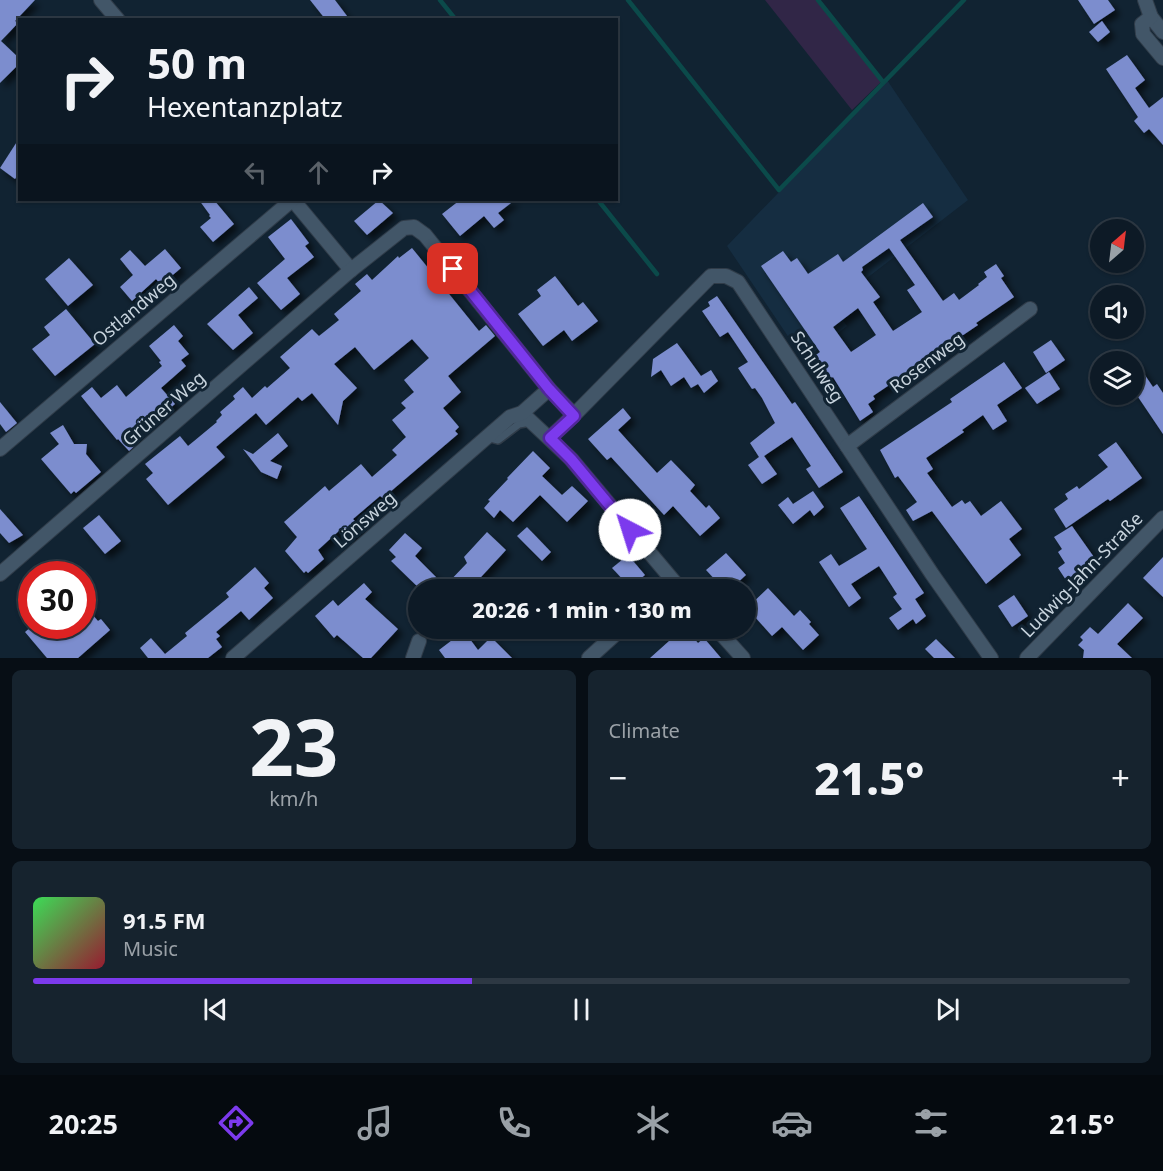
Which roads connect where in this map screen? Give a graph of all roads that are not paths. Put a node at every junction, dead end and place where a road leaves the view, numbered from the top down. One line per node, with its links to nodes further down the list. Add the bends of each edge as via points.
1 (101, 0): 4 (street)
2 (1144, 0): 3 (street)
3 (1151, 17): 5 (street); 6 (street, via 1142,24 1143,34)
4 (116, 18)
5 (1163, 32)
6 (1163, 58)
7 (291, 201): 16 (street, Ostlandweg)
8 (293, 201): 9 (street)
9 (351, 270): 11 (street, Grüner Weg, via 404,228 414,227 425,235); 18 (street, Grüner Weg)
10 (1030, 309): 15 (street, Rosenweg)
11 (549, 389): 12 (street); 13 (street, Lönsweg)
12 (574, 416): 14 (street, Schulweg); 15 (street, Schulweg, via 711,276 726,276 738,282)
13 (526, 418): 14 (street); 23 (street, Lönsweg, via 510,417)
14 (550, 438): 19 (street)
15 (847, 446): 27 (street, Schulweg)
16 (0, 448)
17 (1163, 518): 28 (street, Ludwig-Jahn-Straße)
18 (0, 574)
19 (668, 579)
20 (610, 639): 25 (street)
21 (726, 639): 26 (street)
22 (419, 641): 24 (street)
23 (233, 658)
24 (413, 658)
25 (590, 658)
26 (743, 658)
27 (991, 658)
28 (1027, 658)

